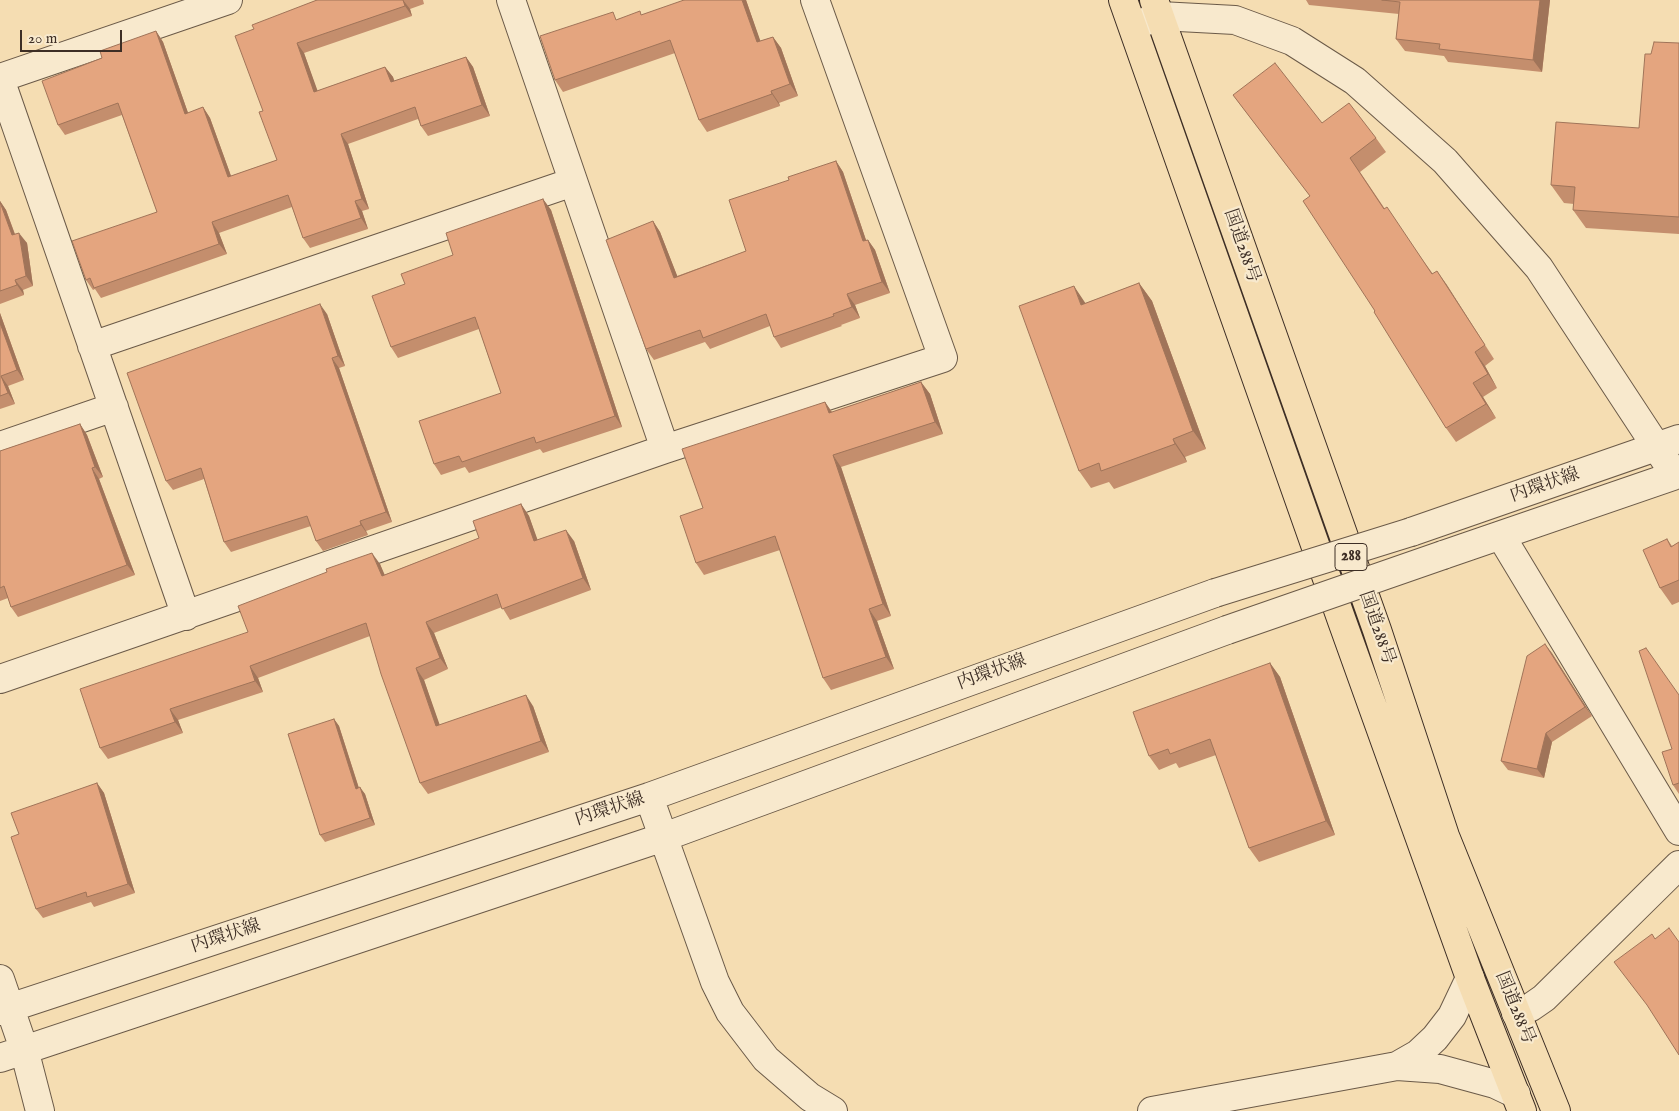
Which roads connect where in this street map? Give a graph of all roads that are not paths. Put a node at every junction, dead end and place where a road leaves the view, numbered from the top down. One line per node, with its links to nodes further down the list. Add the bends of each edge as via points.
1 (228, 0): 7 (street)
2 (510, 0): 8 (street)
3 (814, 0): 13 (street, via 943,358)
4 (1123, 0): 6 (highway, 国道288号 / 288)
5 (1157, 8): 6 (street); 11 (street, via 1235,20 1292,41 1355,81 1444,161 1539,268); 25 (highway, 国道288号 / 288, via 1377,630 1444,836)
6 (1132, 27): 22 (highway, 国道288号 / 288)
7 (0, 79): 9 (street)
8 (573, 182): 9 (street); 13 (street)
9 (92, 346): 10 (street)
10 (114, 407): 12 (street); 16 (street)
11 (1668, 443): 14 (street); 18 (street, 内環状線, bridge, via 1411,532 1215,593)
12 (0, 446)
13 (665, 449): 16 (street)
14 (1677, 474): 15 (street, 内環状線)
15 (1501, 536): 19 (street); 20 (street, 内環状線, bridge, via 1227,630)
16 (186, 616): 17 (street)
17 (0, 679)
18 (649, 797): 20 (street); 24 (street, 内環状線)
19 (1679, 831)
20 (664, 837): 26 (street, 内環状線); 30 (street, via 715,982 730,1012 766,1060 803,1092)
21 (1679, 865): 25 (street, via 1544,998)
22 (1470, 978): 27 (street, via 1452,1016 1434,1038 1418,1054); 28 (highway, 国道288号 / 288)
23 (0, 979): 24 (street)
24 (5, 1010): 26 (street)
25 (1516, 1013): 32 (highway, 国道288号 / 288)
26 (12, 1054): 29 (street)
27 (1397, 1066): 28 (street, via 1440,1069 1496,1084); 31 (street)
28 (1519, 1102)
29 (40, 1111)
30 (833, 1111)
31 (1152, 1111)
32 (1556, 1111)

